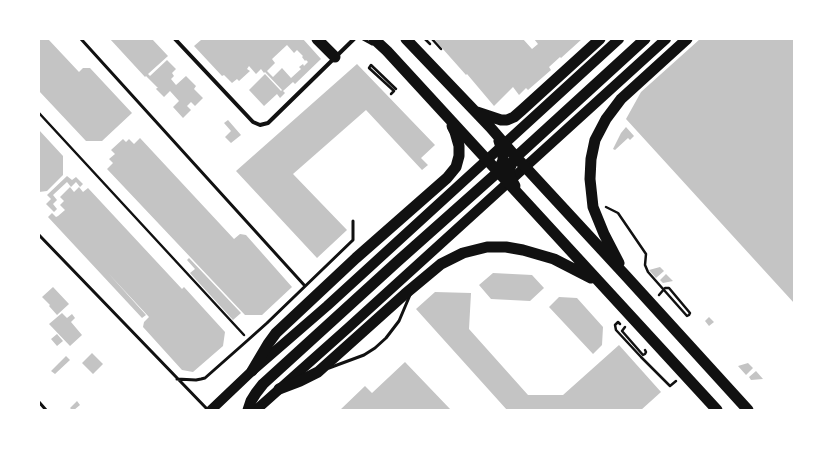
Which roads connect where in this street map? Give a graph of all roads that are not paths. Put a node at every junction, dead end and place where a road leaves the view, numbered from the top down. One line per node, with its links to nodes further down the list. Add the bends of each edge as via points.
1 (80, 39): 25 (lane)
2 (175, 39): 14 (street, via 253,122 260,125 268,123)
3 (317, 39): 14 (highway)
4 (354, 39): 14 (street)
5 (363, 39): 13 (lane)
6 (374, 39): 13 (highway)
7 (406, 39): 15 (highway)
8 (600, 39): 15 (highway, via 514,117 501,120)
9 (619, 39): 27 (main road, via 327,306)
10 (645, 39): 18 (highway)
11 (686, 39): 23 (highway, via 621,99 595,140 590,179 593,207)
12 (664, 40): 30 (main road)
13 (386, 51): 16 (highway)
14 (335, 57)
15 (474, 111): 17 (highway)
16 (448, 118): 19 (highway); 27 (highway, via 459,146 456,167 276,333)
17 (494, 132): 18 (highway); 19 (highway, via 503,153)
18 (516, 157): 20 (highway, via 509,170); 23 (highway)
19 (498, 172): 20 (highway); 34 (highway, via 263,384)
20 (521, 197): 24 (highway)
21 (354, 221): 25 (lane, via 353,240)
22 (39, 235): 29 (lane)
23 (626, 276): 37 (highway)
24 (599, 282): 26 (highway, via 554,259 523,250 488,247 463,253 441,264); 36 (highway)
25 (305, 286): 29 (lane, via 205,378)
26 (414, 286): 28 (highway); 28 (lane, via 399,321 375,348 364,355)
27 (252, 371): 33 (main road)
28 (318, 372): 30 (highway)
29 (177, 378): 33 (lane)
30 (279, 389): 35 (main road)
31 (39, 402): 32 (lane)
32 (46, 410)
33 (209, 410)
34 (248, 410)
35 (256, 410)
36 (717, 410)
37 (748, 410)

